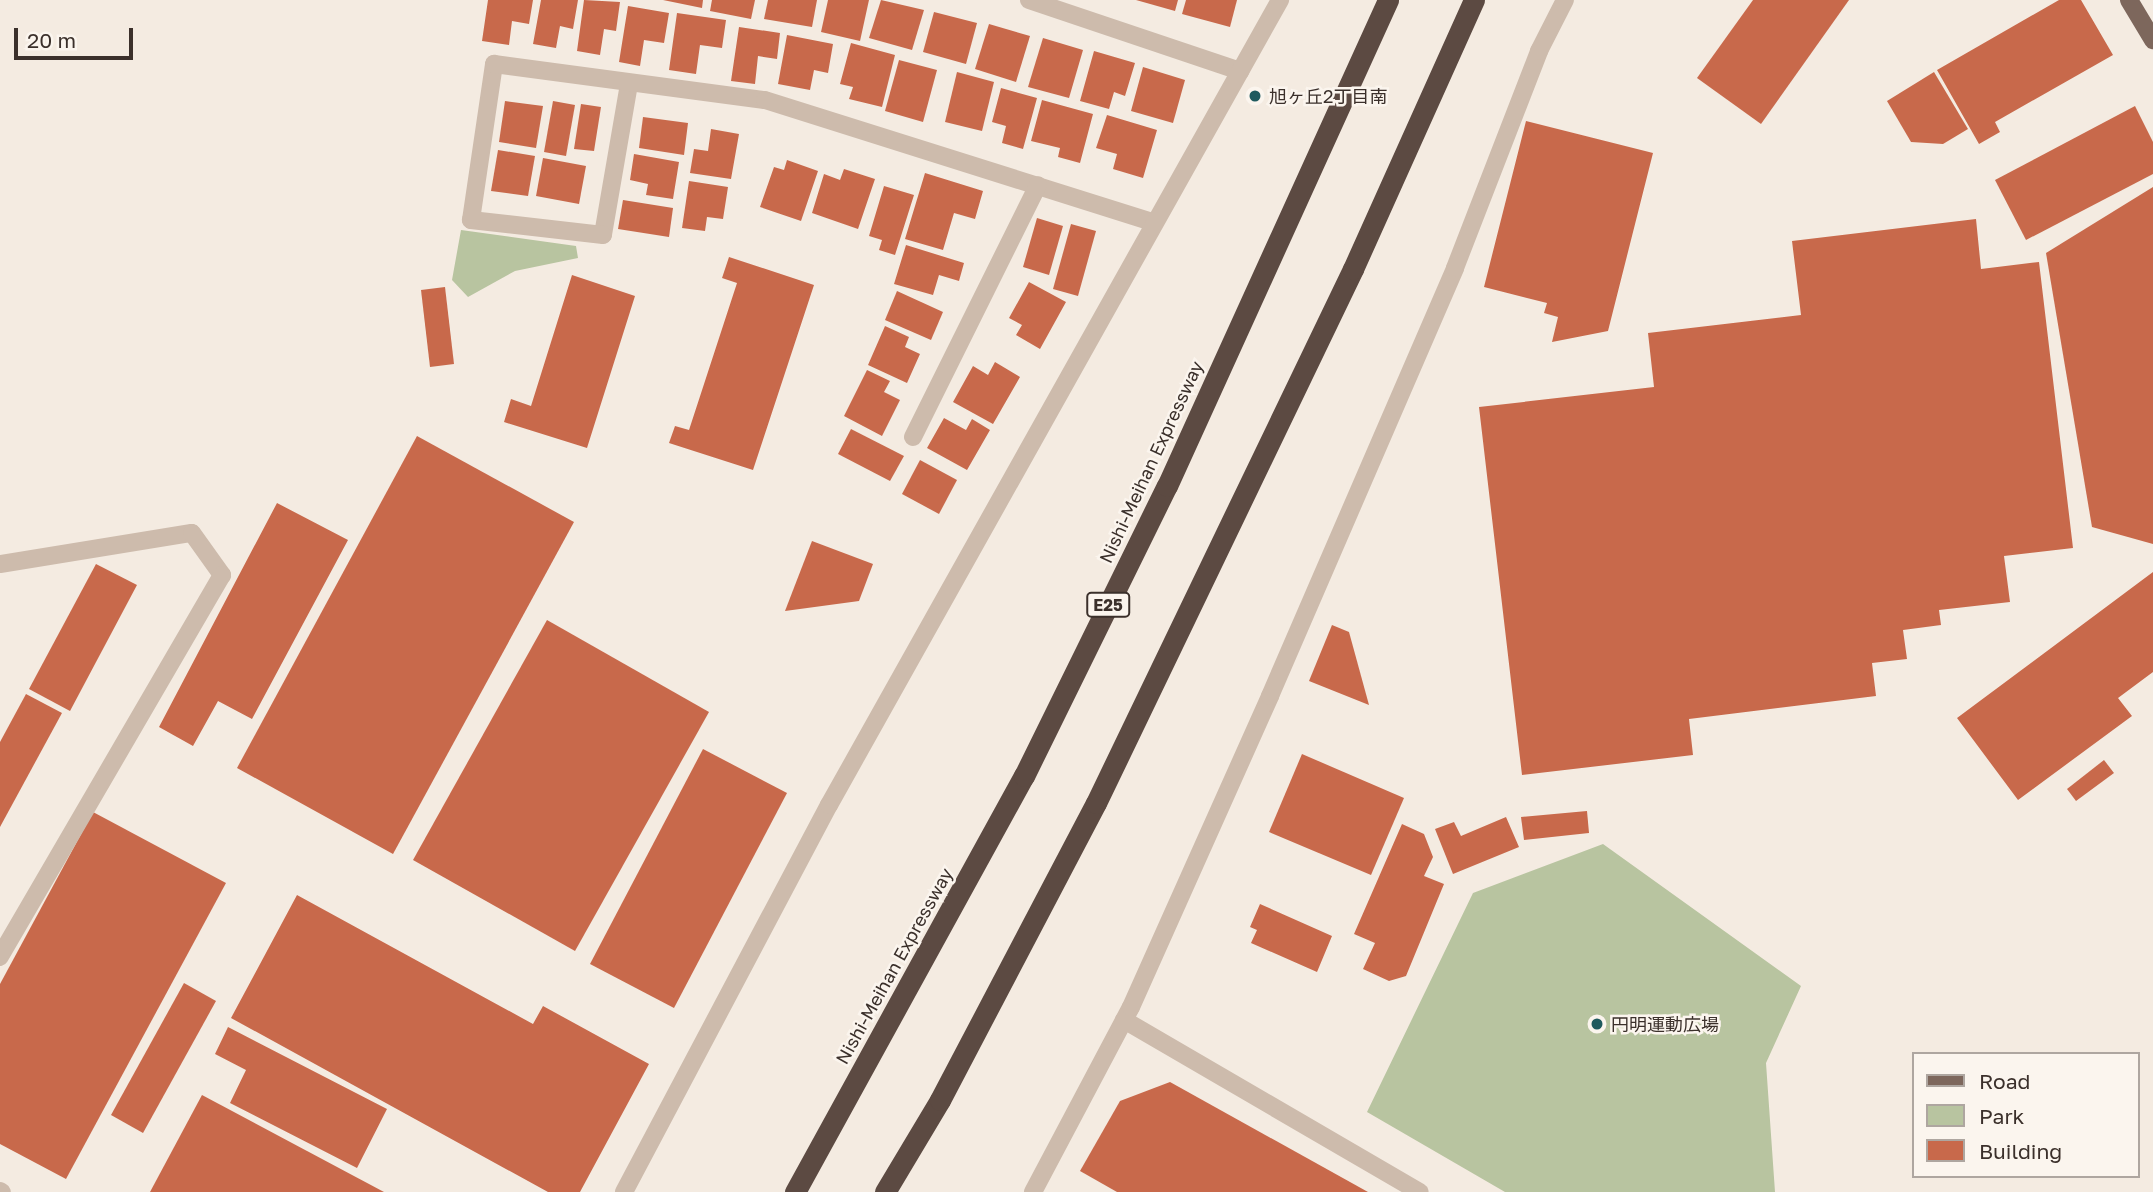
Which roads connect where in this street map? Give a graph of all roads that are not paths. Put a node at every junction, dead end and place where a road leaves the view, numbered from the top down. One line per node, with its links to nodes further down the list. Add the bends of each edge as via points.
1 (1029, 0): 8 (street)
2 (1279, 0): 8 (street)
3 (1388, 0): 17 (highway, Nishi-Meihan Expressway / E25, via 1173,474 1024,776)
4 (1474, 0): 18 (highway, via 1353,269 1096,803 940,1100)
5 (1565, 0): 15 (street, via 1539,51 1455,268 1287,658)
6 (2129, 0): 7 (main road)
7 (2153, 40)
8 (1240, 71): 11 (street)
9 (629, 84): 9 (street, via 494,64 471,220 603,235); 10 (street, via 765,100)
10 (1038, 185): 11 (street); 12 (street)
11 (1154, 223): 16 (street, via 829,805)
12 (913, 437)
13 (0, 564): 14 (street, via 192,533 222,575)
14 (0, 957)
15 (1124, 1020): 19 (street); 20 (street)
16 (624, 1192)
17 (795, 1192)
18 (886, 1192)
19 (1033, 1192)
20 (1420, 1192)

